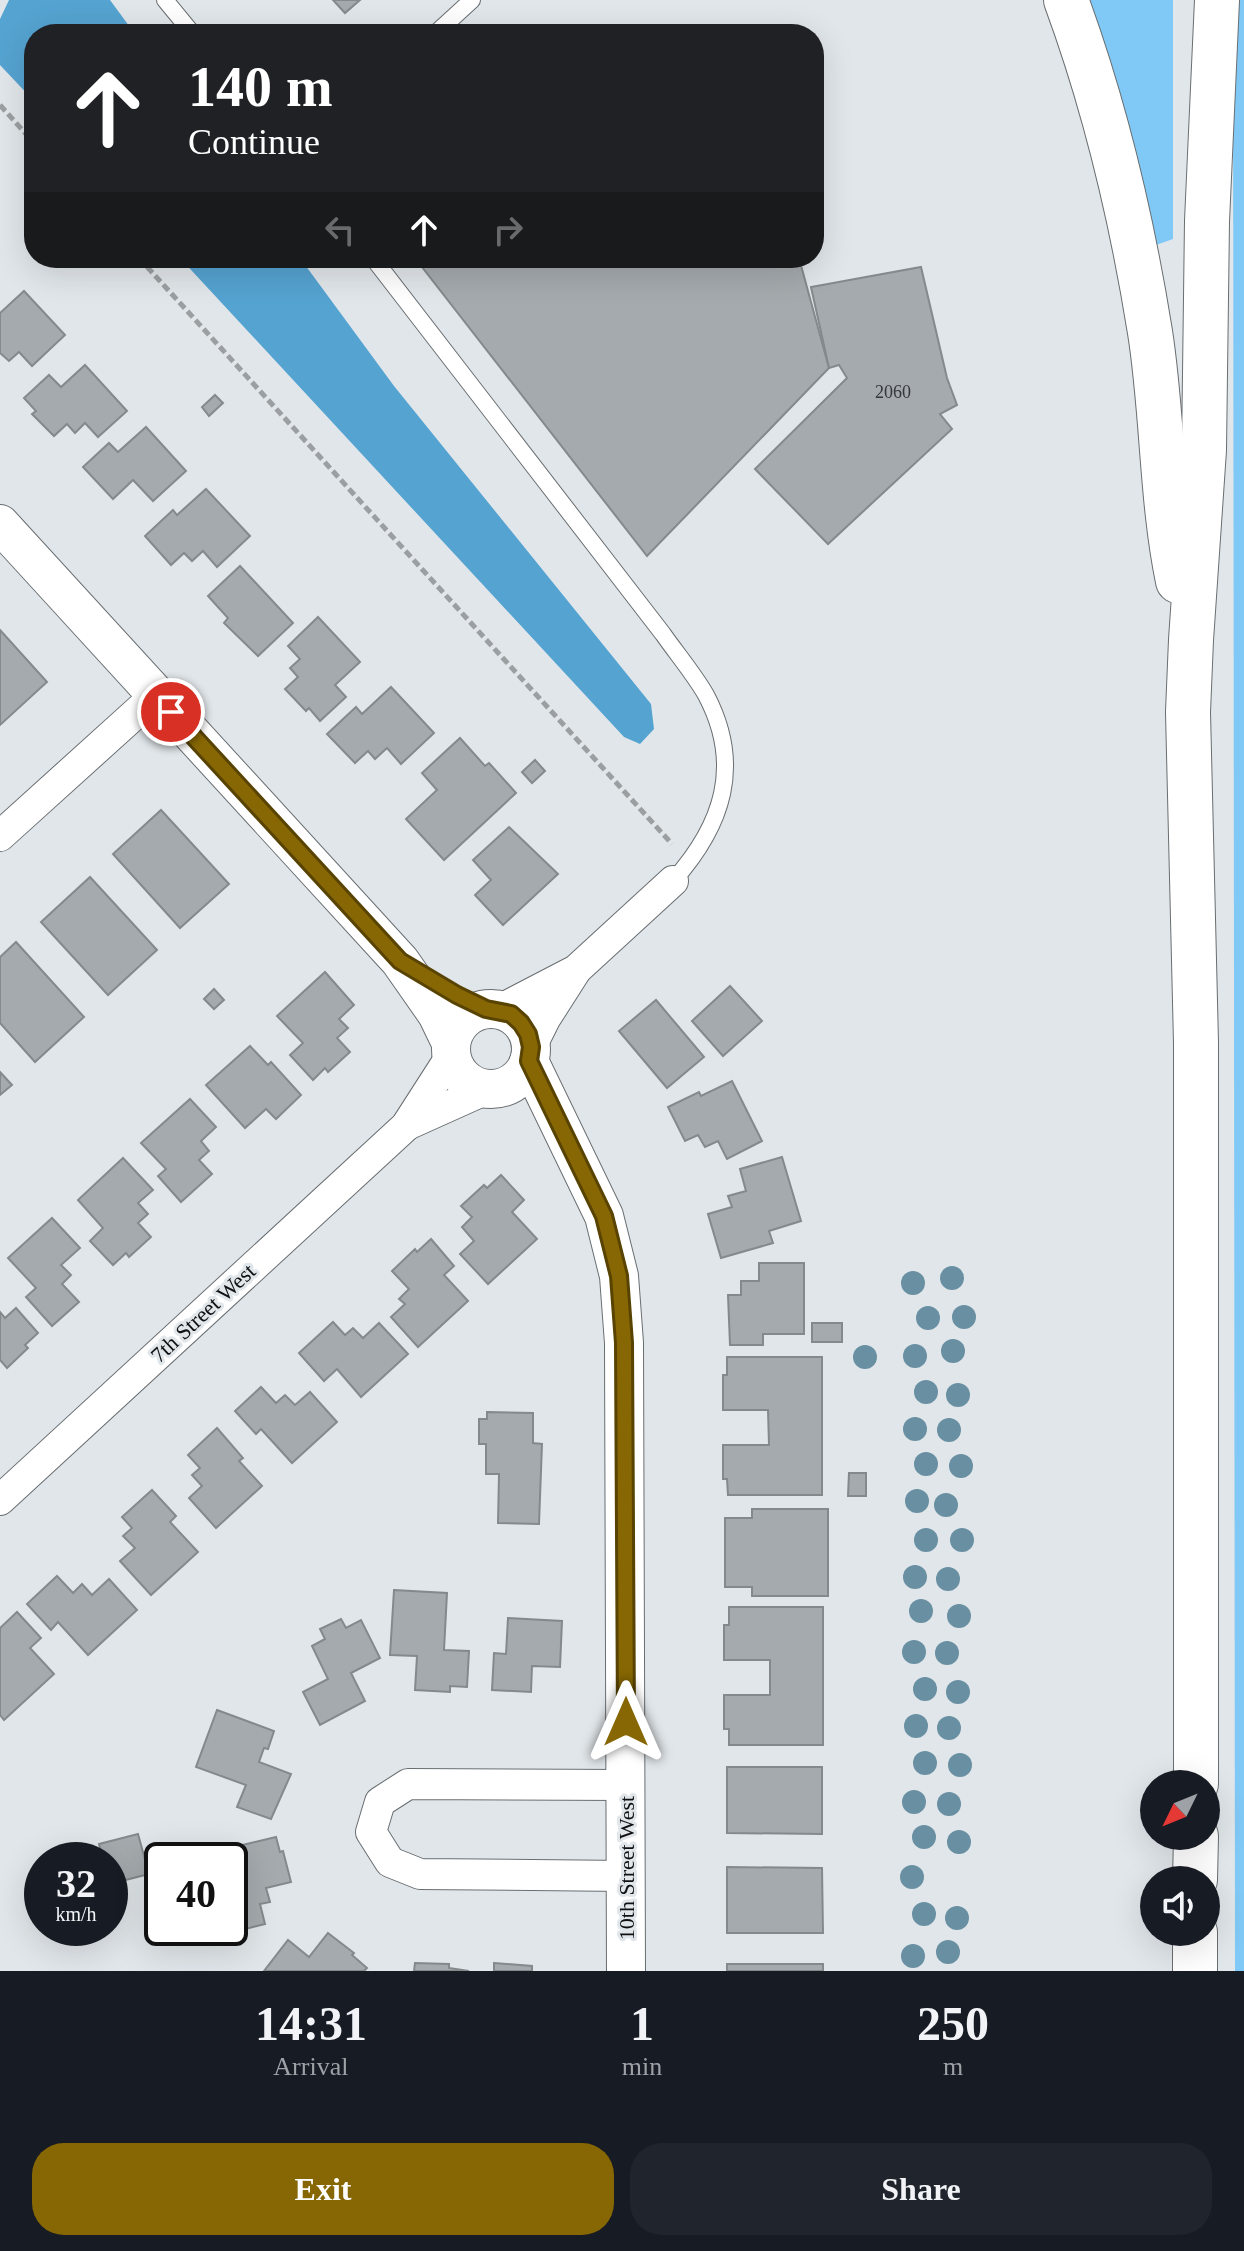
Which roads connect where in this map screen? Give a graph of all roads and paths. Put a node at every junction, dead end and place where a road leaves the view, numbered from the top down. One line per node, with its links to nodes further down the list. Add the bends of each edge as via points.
1 (165, 0): 5 (lane)
2 (472, 0): 6 (lane)
3 (1066, 0): 12 (highway, via 1125,206 1150,333 1170,542)
4 (1217, 0): 12 (highway, via 1204,450)
5 (185, 24)
6 (446, 24)
7 (0, 105): 8 (path)
8 (24, 132)
9 (148, 268): 15 (path)
10 (381, 268): 15 (lane, via 705,693 719,724 725,788 716,819)
11 (0, 524): 13 (street)
12 (1191, 640): 25 (highway)
13 (156, 695): 14 (street); 16 (street)
14 (0, 836)
15 (681, 872): 17 (street)
16 (400, 961): 18 (street); 19 (street, via 437,1014)
17 (576, 970): 18 (street); 20 (street)
18 (492, 1009): 19 (street, via 462,1021); 20 (street, via 521,1023)
19 (451, 1050): 21 (street, via 463,1079); 22 (street, 7th Street West)
20 (530, 1054): 21 (street, via 513,1083); 23 (street, 10th Street West)
21 (494, 1088): 22 (street, 7th Street West); 23 (street, 10th Street West)
22 (406, 1126): 24 (street, 7th Street West)
23 (571, 1151): 26 (street, 10th Street West, via 604,1216 620,1289)
24 (0, 1500)
25 (1196, 1770)
26 (626, 1785): 27 (street, 10th Street West); 27 (street, via 408,1784 380,1802 371,1832 390,1862 420,1874)
27 (627, 1876): 29 (street, 10th Street West)
28 (1195, 1946): 30 (highway)
29 (626, 1971)
30 (1195, 1971)

